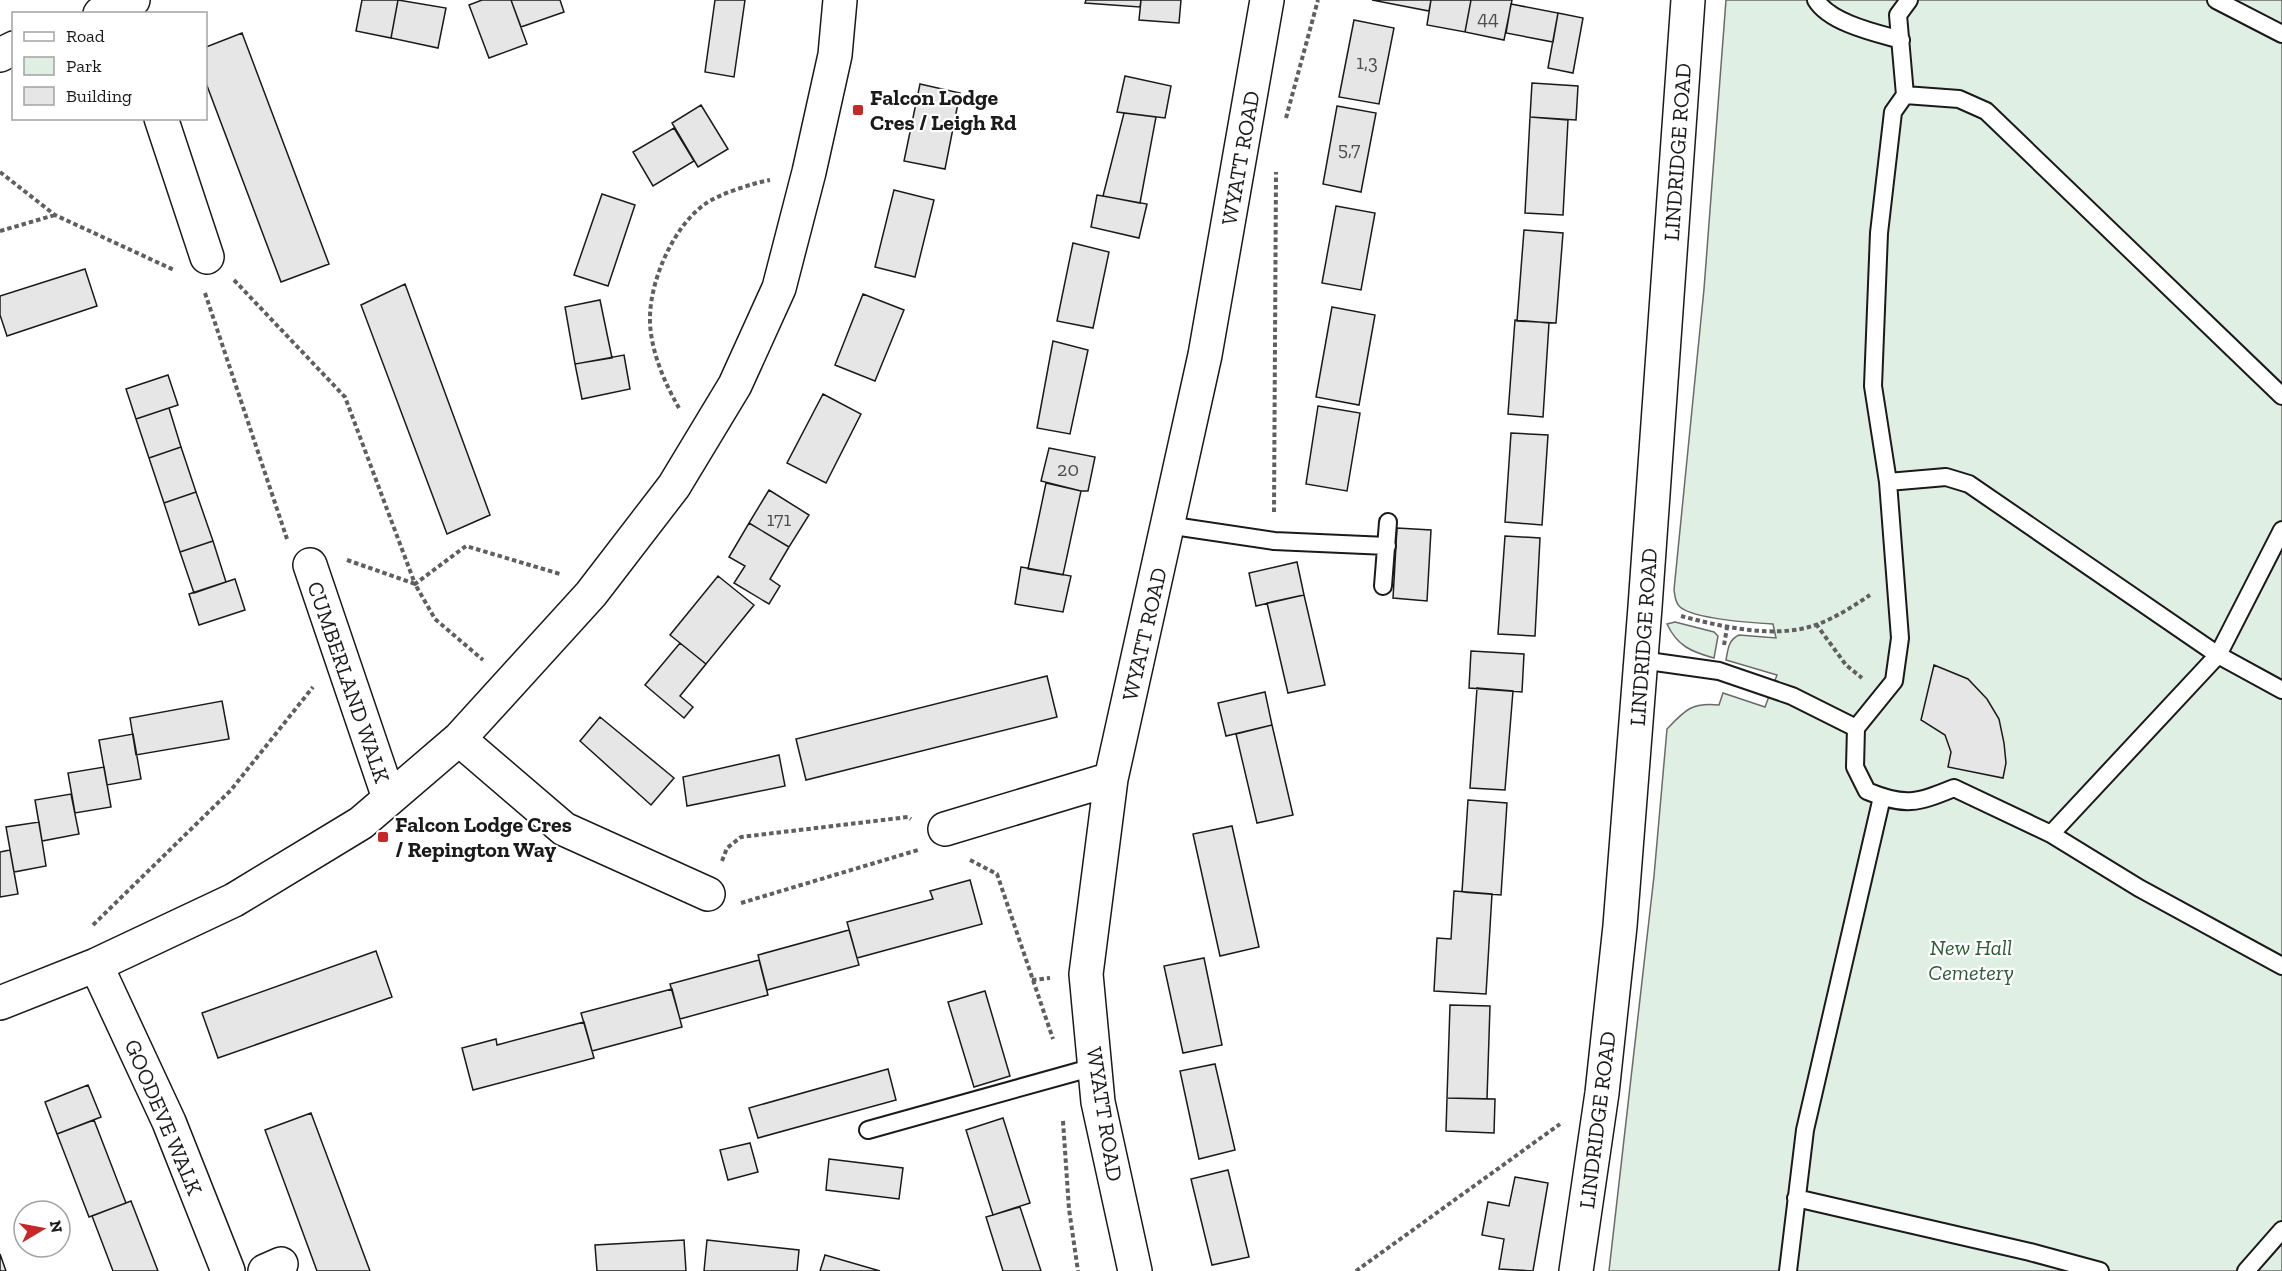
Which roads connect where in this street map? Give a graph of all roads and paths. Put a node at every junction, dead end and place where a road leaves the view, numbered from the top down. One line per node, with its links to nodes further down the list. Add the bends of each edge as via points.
1 (840, 0): 15 (street, via 835,55)
2 (1267, 0): 23 (street, WYATT ROAD, via 1205,354)
3 (1318, 0): 12 (path)
4 (1688, 0): 33 (street, LINDRIDGE ROAD)
5 (1816, 0): 9 (lane, via 1822,10 1859,28)
6 (1909, 0): 9 (lane, via 1898,15)
7 (2216, 0): 8 (lane)
8 (2282, 34)
9 (1901, 40): 10 (lane)
10 (1905, 95): 19 (lane, via 1959,99 1986,111); 21 (lane, via 1893,112 1879,233 1873,386)
11 (162, 120): 18 (street)
12 (1285, 121)
13 (1276, 166): 26 (path)
14 (0, 172): 16 (path)
15 (809, 172): 20 (street, via 779,288 735,385); 20 (path, via 755,183 706,203 683,226 666,255 654,285 650,318 655,349 669,390)
16 (55, 215): 17 (path); 18 (path)
17 (0, 231)
18 (213, 270): 25 (path); 30 (path, via 235,282 345,397)
19 (2282, 396)
20 (699, 445): 31 (street, via 674,486)
21 (1888, 482): 29 (lane); 35 (lane, via 1946,477 1969,484)
22 (1388, 522): 27 (lane)
23 (1167, 525): 26 (lane); 43 (street, WYATT ROAD)
24 (2282, 530): 35 (lane)
25 (285, 537): 28 (path); 28 (path); 28 (path)
26 (1274, 540): 27 (lane)
27 (1387, 546): 32 (lane)
28 (308, 553): 30 (path); 45 (street, CUMBERLAND WALK)
29 (1896, 578): 34 (path, via 1847,610); 40 (lane, via 1900,638 1894,681)
30 (415, 584): 31 (path, via 466,546); 38 (path, via 435,619)
31 (598, 585): 38 (street)
32 (1383, 586)
33 (1645, 607): 34 (path, via 1727,628 1770,631); 36 (street, LINDRIDGE ROAD)
34 (1816, 624): 40 (path, via 1846,664)
35 (2218, 655): 39 (lane); 47 (lane)
36 (1641, 660): 41 (lane, via 1719,671 1792,696); 56 (street, LINDRIDGE ROAD)
37 (319, 680): 50 (path, via 231,790)
38 (509, 683): 42 (street)
39 (2282, 690)
40 (1882, 696): 41 (lane)
41 (1856, 728): 44 (lane, via 1855,767 1867,791)
42 (459, 739): 45 (street); 49 (street, via 564,829)
43 (1111, 779): 46 (street); 54 (street, WYATT ROAD, via 1086,974)
44 (1882, 797): 47 (lane, via 1922,801 1954,788); 58 (lane, via 1805,1130)
45 (389, 798): 51 (street, via 361,823 234,900)
46 (936, 831): 49 (path, via 921,849); 49 (path, via 908,817 741,837 727,848)
47 (2051, 834): 52 (lane, via 2139,888)
48 (968, 859): 55 (path, via 997,873 1058,1050)
49 (720, 900)
50 (90, 927)
51 (96, 965): 53 (street); 60 (street, GOODEVE WALK, via 169,1122)
52 (2282, 966)
53 (0, 1003)
54 (1094, 1067): 55 (lane); 62 (street, WYATT ROAD)
55 (1059, 1076): 57 (lane); 61 (path)
56 (1602, 1093): 63 (path); 64 (street, LINDRIDGE ROAD)
57 (868, 1130)
58 (1796, 1198): 65 (lane); 66 (lane)
59 (2282, 1230): 67 (lane)
60 (228, 1271)
61 (1078, 1271)
62 (1135, 1271)
63 (1356, 1271)
64 (1576, 1271)
65 (1788, 1271)
66 (2100, 1271)
67 (2246, 1271)

